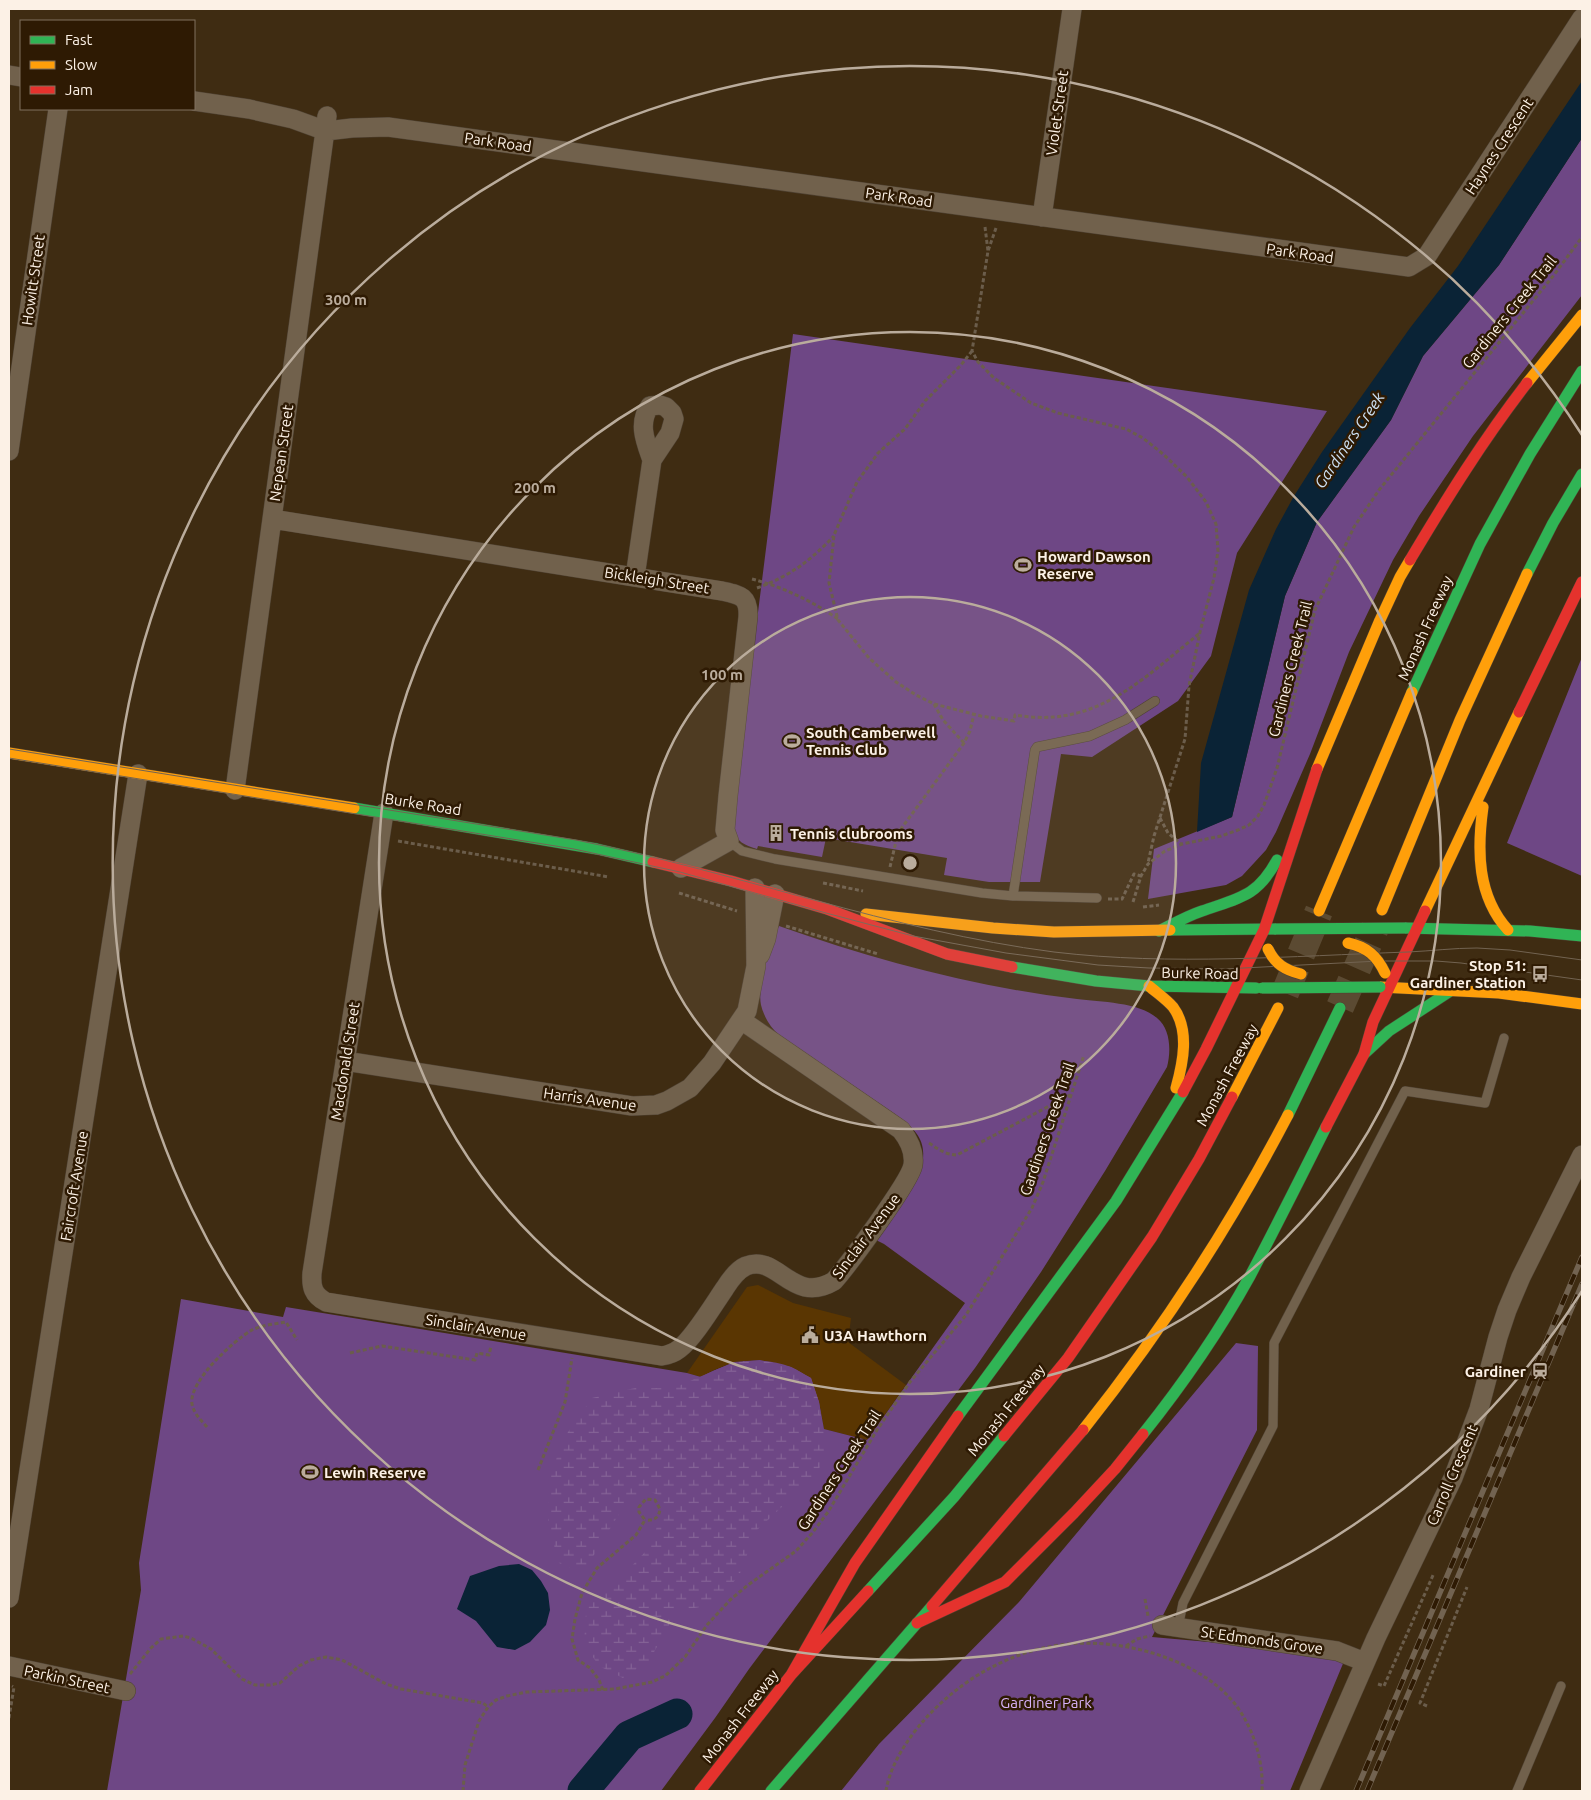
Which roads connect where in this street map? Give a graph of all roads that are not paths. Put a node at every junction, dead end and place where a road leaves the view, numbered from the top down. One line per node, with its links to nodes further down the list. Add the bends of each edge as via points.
1 (1072, 9): 6 (street, Violet Street)
2 (1582, 18): 7 (street, Haynes Crescent, via 1427,256)
3 (195, 101): 5 (street, Park Road, via 249,109 288,107)
4 (58, 110): 10 (street, Howitt Street)
5 (326, 124): 6 (street, Park Road, via 352,116 388,128); 13 (street, Nepean Street)
6 (1042, 216): 7 (street, Park Road)
7 (1409, 267)
8 (1582, 315): 21 (main road, via 1487,436 1425,533 1380,620)
9 (1582, 371): 31 (main road, Monash Freeway, via 1530,454 1480,544 1420,673)
10 (9, 450)
11 (652, 460): 14 (street)
12 (1582, 474): 30 (main road, via 1498,636)
13 (272, 519): 14 (street, Bickleigh Street); 20 (street, Nepean Street)
14 (635, 577): 23 (street, Bickleigh Street, via 739,595 749,609 726,813)
15 (1582, 582): 19 (main road)
16 (1155, 701): 27 (lane, via 1105,730 1037,747)
17 (9, 754): 18 (main road, Burke Road)
18 (138, 774): 20 (main road, Burke Road); 54 (street, Faircroft Avenue)
19 (1487, 778): 33 (main road); 36 (main road, via 1479,836 1481,869 1492,908)
20 (235, 790): 22 (main road, Burke Road)
21 (1307, 795): 35 (main road); 37 (main road, via 1275,865 1257,889 1237,901 1200,912)
22 (384, 813): 24 (main road, Burke Road, via 559,841); 50 (street, Macdonald Street)
23 (728, 841): 24 (street); 27 (lane, via 742,851 775,859)
24 (681, 868): 25 (main road, Burke Road)
25 (755, 888): 26 (main road, Burke Road); 32 (street, Harris Avenue)
26 (775, 894): 29 (main road, Burke Road); 32 (street, Harris Avenue)
27 (1013, 896): 28 (lane)
28 (1097, 898)
29 (827, 909): 37 (main road, Burke Road, via 1021,930); 39 (main road, Burke Road, via 947,954 1056,976)
30 (1382, 910)
31 (1319, 911)
32 (763, 919): 47 (street, Harris Avenue, via 766,939 756,966 750,1003)
33 (1417, 928): 34 (main road, Burke Road, bridge); 36 (main road, Burke Road); 40 (main road)
34 (1319, 929): 35 (main road, Burke Road, bridge); 40 (main road, bridge, via 1370,950 1386,973)
35 (1270, 930): 37 (main road, Burke Road); 41 (main road, bridge, via 1268,949 1278,966); 42 (main road)
36 (1508, 930): 38 (main road, Burke Road)
37 (1159, 931)
38 (1582, 936)
39 (1149, 986): 42 (main road, Burke Road); 51 (main road, via 1178,1015 1181,1028 1181,1070)
40 (1384, 987): 41 (main road, Burke Road, bridge); 43 (main road, Burke Road); 49 (main road)
41 (1333, 988): 42 (main road, Burke Road, bridge)
42 (1234, 989): 51 (main road)
43 (1452, 990): 44 (main road, Burke Road); 49 (main road, via 1389,1031)
44 (1582, 1004)
45 (1278, 1008): 59 (main road, Monash Freeway, via 1208,1143 1152,1237 1068,1358 954,1497)
46 (1340, 1008): 55 (main road, via 1250,1185 1166,1317 1067,1448)
47 (741, 1020): 50 (street, Harris Avenue, via 712,1063 690,1088 667,1101 643,1106); 53 (street, Sinclair Avenue, via 901,1130 911,1145 911,1171 834,1281 817,1288 801,1287 760,1264 745,1266 732,1278 684,1345 670,1355 653,1356)
48 (1504, 1038): 56 (lane, via 1485,1103 1405,1091 1274,1343 1273,1426 1183,1603)
49 (1364, 1054): 55 (main road, via 1249,1277 1170,1400 1115,1469 1005,1582)
50 (345, 1061): 53 (street, Macdonald Street, via 312,1274 312,1290)
51 (1169, 1116): 59 (main road, via 1116,1201 934,1448 855,1563)
52 (1582, 1155): 57 (street, Carroll Crescent, via 1507,1310 1479,1410 1453,1478)
53 (326, 1302)
54 (9, 1598)
55 (917, 1623): 63 (main road)
56 (1164, 1630): 57 (street, St Edmonds Grove, via 1336,1651)
57 (1365, 1662): 64 (street, Carroll Crescent)
58 (9, 1666): 60 (street, Parkin Street)
59 (791, 1674): 62 (main road, Monash Freeway)
60 (126, 1684)
61 (1561, 1686): 65 (lane)
62 (700, 1791)
63 (771, 1791)
64 (1309, 1791)
65 (1517, 1791)

